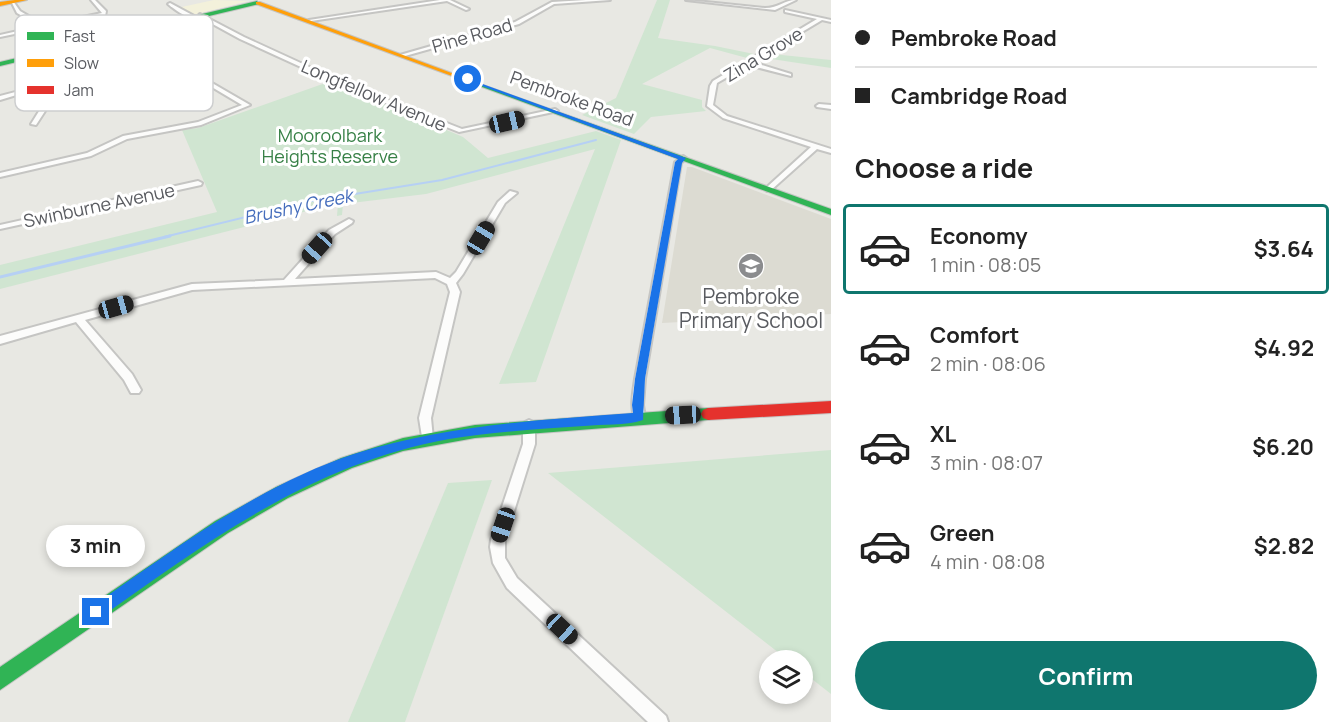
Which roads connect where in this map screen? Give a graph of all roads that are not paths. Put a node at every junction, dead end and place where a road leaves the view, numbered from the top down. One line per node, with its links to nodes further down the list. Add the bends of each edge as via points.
1 (93, 0): 12 (street)
2 (448, 0): 10 (street); 18 (street)
3 (608, 0): 23 (street, Pine Road, via 553,3 518,23)
4 (688, 0): 8 (street)
5 (794, 0): 8 (street, via 775,9)
6 (260, 1): 16 (street); 18 (street, Pembroke Road)
7 (12, 2): 13 (street)
8 (711, 2)
9 (170, 4): 15 (street, Longfellow Avenue)
10 (466, 9)
11 (786, 11): 17 (street)
12 (104, 14): 14 (street)
13 (23, 15)
14 (99, 15)
15 (194, 15)
16 (201, 15)
17 (821, 19): 19 (street); 25 (street, Zina Grove)
18 (311, 21): 23 (street, Pembroke Road)
19 (831, 21)
20 (213, 24): 34 (street, Longfellow Avenue, via 340,83 461,131)
21 (15, 33): 22 (street)
22 (0, 36)
23 (403, 55): 34 (street, Pembroke Road)
24 (15, 60): 26 (street)
25 (748, 63): 27 (street); 36 (street, Zina Grove, via 713,86 711,109)
26 (0, 64)
27 (789, 75)
28 (213, 85): 39 (street, via 247,105 199,124 125,137 89,155)
29 (15, 94): 30 (street)
30 (0, 98)
31 (819, 106): 32 (street)
32 (831, 107)
33 (42, 111): 35 (street)
34 (555, 111): 38 (street, Pembroke Road)
35 (34, 124)
36 (816, 146): 37 (street, Zina Grove); 41 (street)
37 (831, 151)
38 (683, 158): 41 (street, Pembroke Road); 52 (street, via 678,162 641,371)
39 (0, 175)
40 (198, 183): 45 (street, Swinburne Avenue)
41 (770, 189): 43 (street, Pembroke Road)
42 (513, 193): 47 (street, via 502,202)
43 (831, 212)
44 (349, 221): 46 (street, via 332,232)
45 (0, 227)
46 (287, 282): 47 (street, via 430,275); 48 (street, via 192,287)
47 (451, 282): 54 (street, via 455,292 425,418)
48 (78, 318): 49 (street); 50 (street)
49 (0, 340)
50 (135, 390)
51 (831, 406): 52 (street)
52 (639, 417): 53 (street)
53 (529, 425): 54 (street); 56 (street, via 530,444 498,540 499,563 512,583)
54 (427, 439): 55 (street, via 333,468 239,515)
55 (0, 680)
56 (660, 722)

